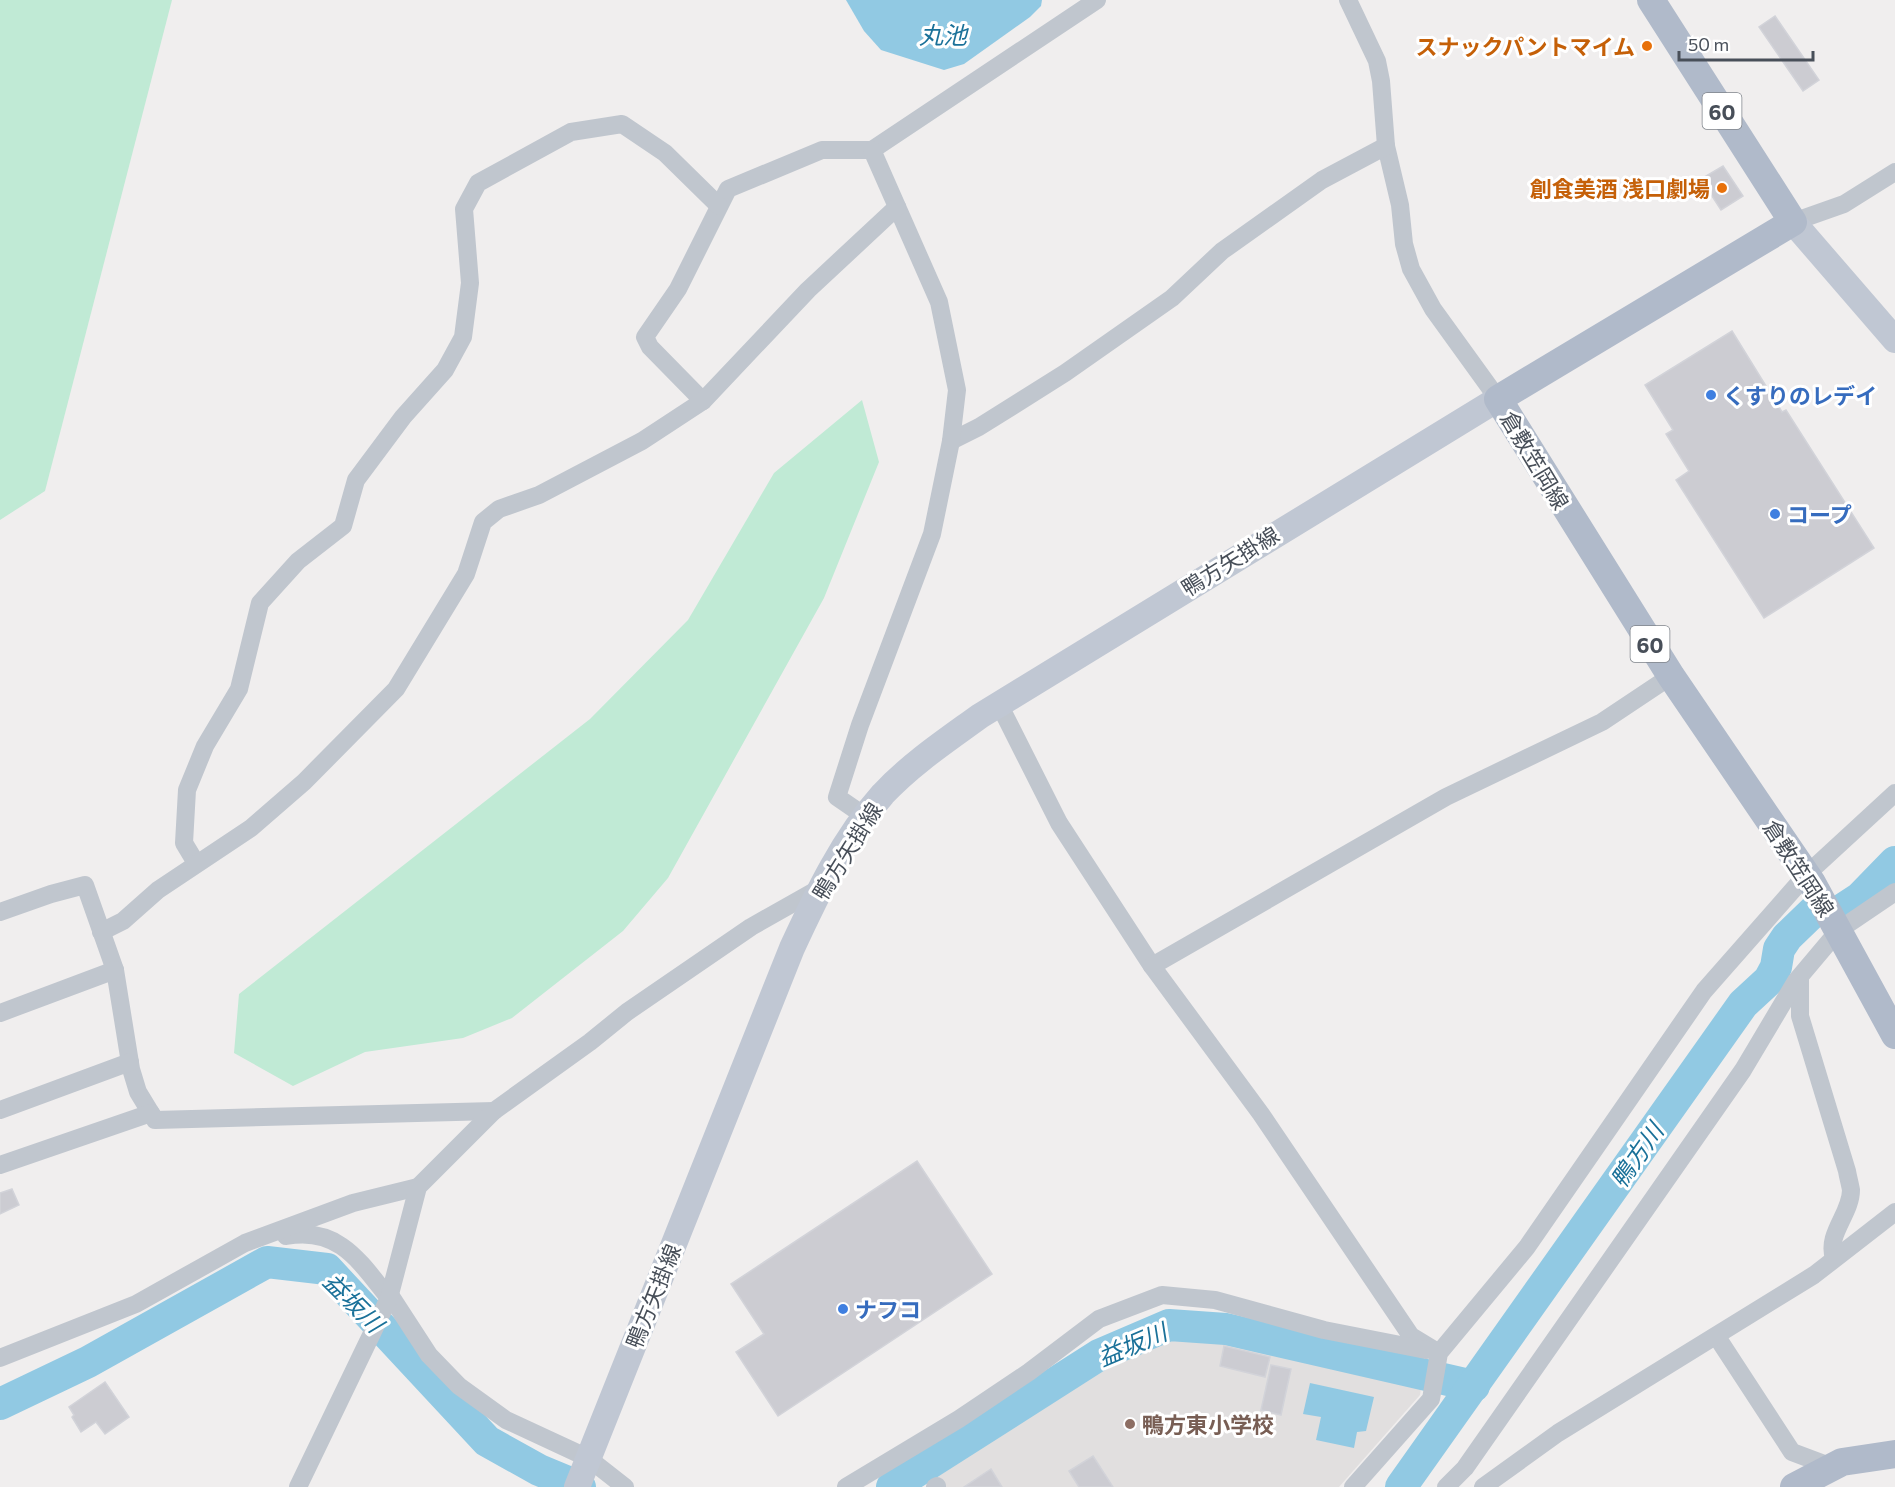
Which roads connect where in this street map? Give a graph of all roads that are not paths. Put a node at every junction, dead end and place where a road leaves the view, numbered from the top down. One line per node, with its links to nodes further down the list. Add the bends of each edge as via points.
1 (1096, 0): 5 (street)
2 (1348, 0): 4 (street, via 1377,61 1385,104)
3 (1651, 0): 9 (main road, 60)
4 (1386, 146): 11 (street, via 1412,269 1433,309); 13 (street, via 1322,180 1222,251 1172,297 1065,373)
5 (872, 150): 7 (street, via 822,150 728,189); 8 (street)
6 (1895, 172): 9 (street, via 1844,204)
7 (719, 206): 12 (street, via 678,289 645,337 650,347); 18 (street, via 665,153 622,124 571,132 478,183 464,209 470,283 463,337 446,370 403,417 356,480 343,526 298,561 260,603 239,689 205,746 187,790 184,843)
8 (897, 207): 12 (street, via 808,290); 13 (street, via 939,302 957,390)
9 (1793, 222): 10 (main road); 11 (main road, 倉敷笠岡線)
10 (1895, 340)
11 (1498, 399): 14 (main road, 倉敷笠岡線 / 60); 15 (main road, 鴨方矢掛線)
12 (703, 401): 18 (street, via 642,441 539,495 499,508 483,522 466,574 396,689 269,813)
13 (951, 441): 17 (street, via 932,534 837,797)
14 (1671, 676): 19 (main road, 倉敷笠岡線 / 60); 25 (street, via 1602,722 1446,797)
15 (999, 704): 17 (main road, 鴨方矢掛線, via 925,756 884,794); 25 (street, via 1059,823)
16 (1895, 793): 19 (street)
17 (866, 817): 20 (main road, 鴨方矢掛線)
18 (196, 863): 24 (street, via 123,921)
19 (1809, 879): 23 (main road, 倉敷笠岡線 / 60); 41 (street, via 1704,991 1527,1246)
20 (820, 888): 32 (street, via 751,927 627,1012); 45 (main road, 鴨方矢掛線, via 792,948)
21 (1895, 892): 23 (street)
22 (0, 912): 24 (street, via 85,885)
23 (1839, 930): 27 (street); 29 (main road, 倉敷笠岡線 / 60)
24 (101, 932): 26 (street)
25 (1152, 966): 41 (street, via 1261,1114 1411,1336)
26 (115, 970): 28 (street); 30 (street)
27 (1801, 975): 38 (street, via 1800,1016 1851,1191 1832,1240); 50 (street, via 1743,1070 1465,1468)
28 (0, 1012)
29 (1895, 1035)
30 (130, 1062): 31 (street); 33 (street, via 138,1092)
31 (0, 1109)
32 (494, 1111): 33 (street, via 155,1120); 35 (street)
33 (151, 1113): 34 (street)
34 (0, 1165)
35 (418, 1187): 37 (street, via 353,1203); 39 (street)
36 (1895, 1212): 38 (street)
37 (245, 1243): 39 (street, via 303,1232 328,1238 351,1251); 42 (street, via 136,1304)
38 (1834, 1258): 40 (street, via 1814,1275)
39 (389, 1300): 45 (street, via 429,1354 459,1386); 47 (street)
40 (1717, 1336): 44 (street, via 1792,1452); 51 (street, via 1558,1432)
41 (1439, 1354): 46 (street, via 1431,1399); 49 (street, via 1324,1330 1215,1300 1162,1295 1099,1319 968,1413)
42 (0, 1358)
43 (1895, 1454): 44 (main road)
44 (1832, 1467): 52 (main road)
45 (584, 1470): 48 (street)
46 (1357, 1485)
47 (298, 1487)
48 (625, 1487)
49 (846, 1487)
50 (1446, 1487)
51 (1483, 1487)
52 (1794, 1487)

